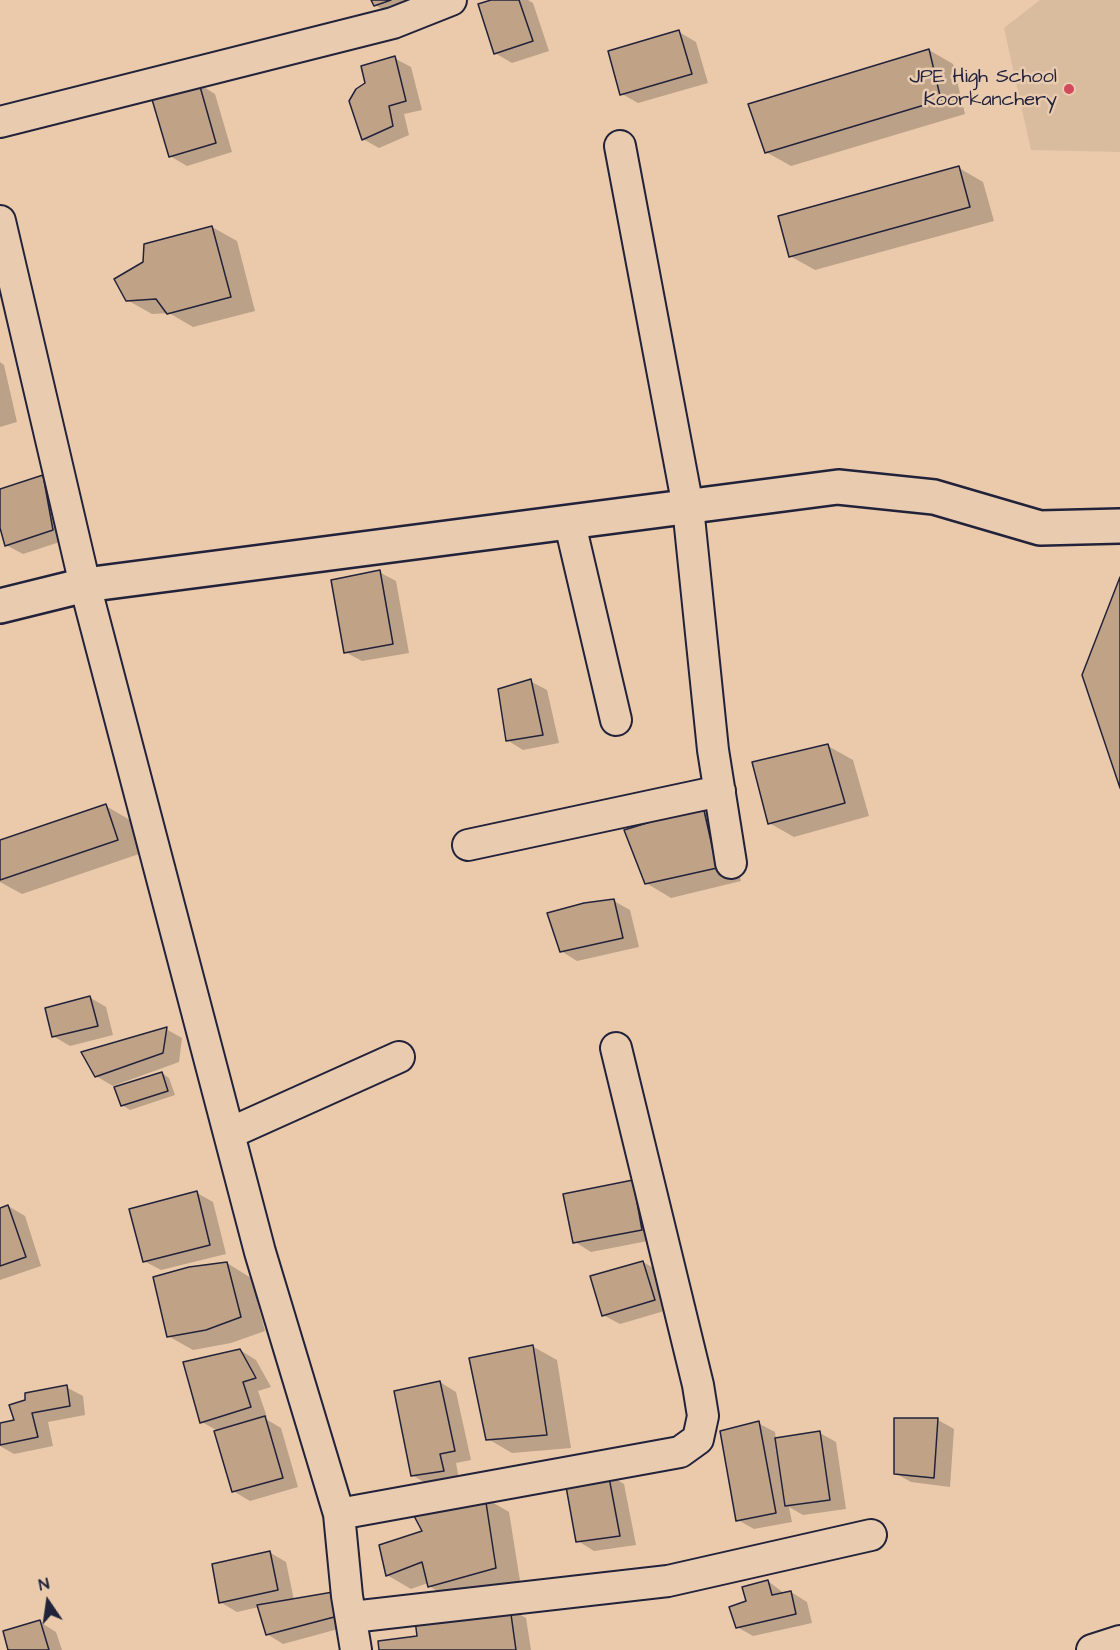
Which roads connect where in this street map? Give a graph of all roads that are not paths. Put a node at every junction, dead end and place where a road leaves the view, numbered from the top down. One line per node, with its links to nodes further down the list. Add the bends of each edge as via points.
1 (451, 0): 2 (street, via 393,23)
2 (0, 122)
3 (620, 146): 5 (street)
4 (0, 222): 8 (street)
5 (688, 507): 6 (street); 7 (street, via 838,487 934,497 1040,528); 11 (street)
6 (570, 524): 8 (street, via 393,543); 10 (street)
7 (1120, 526)
8 (85, 585): 9 (street); 16 (street)
9 (0, 606)
10 (616, 720)
11 (720, 791): 12 (street); 13 (street)
12 (468, 845)
13 (731, 863)
14 (616, 1048): 17 (street, via 698,1385 704,1416 698,1439 680,1452)
15 (399, 1057): 16 (street)
16 (230, 1133): 17 (street, via 260,1252)
17 (339, 1514): 19 (street)
18 (871, 1535): 19 (street, via 668,1581)
19 (352, 1617): 21 (street)
20 (1120, 1641): 22 (street)
21 (356, 1650)
22 (1092, 1650)

